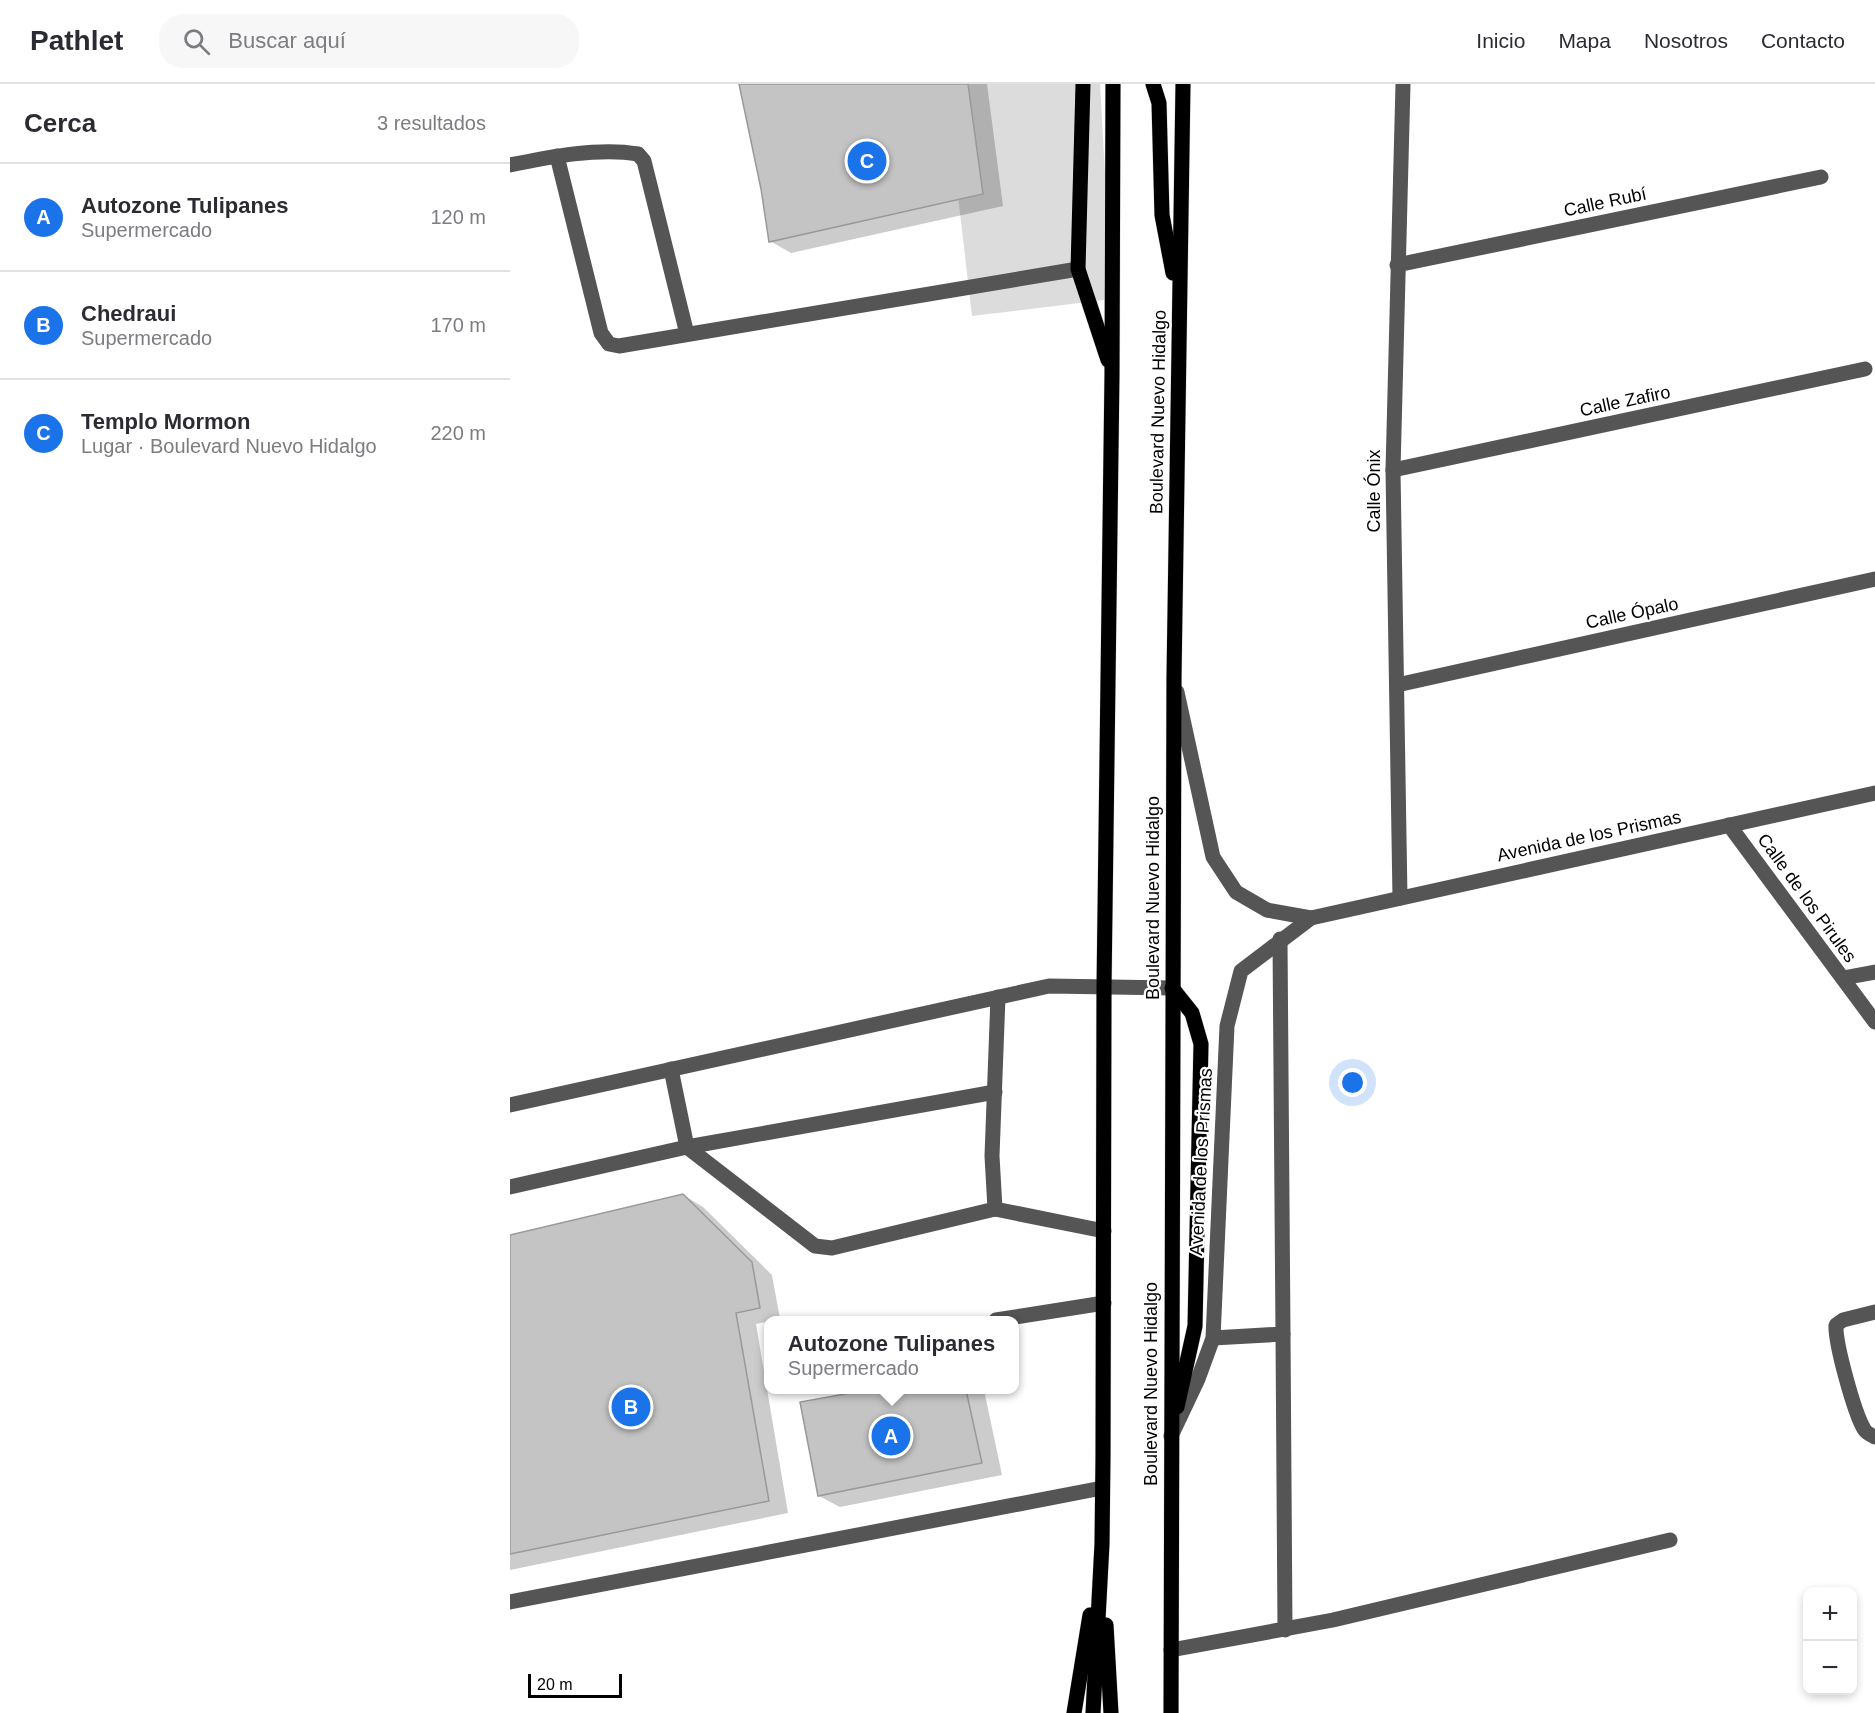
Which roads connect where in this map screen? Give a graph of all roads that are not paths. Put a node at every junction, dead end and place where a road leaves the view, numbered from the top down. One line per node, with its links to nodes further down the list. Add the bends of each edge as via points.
1 (1083, 84): 10 (main road)
2 (1113, 84): 14 (main road)
3 (1153, 84): 11 (main road, via 1159,103 1162,215)
4 (1184, 84): 11 (main road, Boulevard Nuevo Hidalgo)
5 (1403, 84): 9 (street, Calle Ónix)
6 (558, 156): 7 (street); 12 (street, via 626,152 638,154 644,161); 12 (street, via 601,333 609,344 619,346)
7 (510, 165)
8 (1821, 177): 9 (street, Calle Rubí)
9 (1397, 265): 15 (street, Calle Ónix)
10 (1078, 269): 12 (street); 14 (main road)
11 (1179, 303): 17 (main road, Boulevard Nuevo Hidalgo)
12 (687, 334)
13 (1865, 369): 15 (street, Calle Zafiro)
14 (1112, 374): 26 (main road)
15 (1393, 470): 18 (street, Calle Ónix)
16 (1875, 579): 18 (street, Calle Ópalo)
17 (1174, 677): 22 (street, Avenida de los Prismas, via 1213,857 1236,892 1267,910); 27 (main road, Boulevard Nuevo Hidalgo)
18 (1397, 685): 21 (street, Calle Ónix)
19 (1875, 793): 20 (street, Avenida de los Prismas)
20 (1729, 825): 21 (street, Avenida de los Prismas); 25 (street, Calle de los Pirules)
21 (1400, 898): 22 (street, Avenida de los Prismas)
22 (1311, 918): 23 (street, Avenida de los Prismas)
23 (1280, 939): 40 (street); 41 (street, Avenida de los Prismas, via 1241,971 1227,1026)
24 (1875, 972): 25 (street)
25 (1842, 978): 29 (street, Calle de los Pirules)
26 (1104, 987): 27 (street); 28 (street, via 1049,986); 36 (main road)
27 (1172, 988): 42 (main road, Boulevard Nuevo Hidalgo); 42 (main road, via 1192,1013 1201,1044 1195,1326)
28 (998, 997): 30 (street); 31 (street)
29 (1875, 1022)
30 (670, 1070): 32 (street); 33 (street)
31 (995, 1092): 33 (street); 35 (street)
32 (510, 1105)
33 (687, 1147): 34 (street); 35 (street, via 815,1246 832,1248)
34 (510, 1187)
35 (995, 1209): 36 (street)
36 (1104, 1231): 37 (main road)
37 (1104, 1303): 39 (street); 44 (main road)
38 (1875, 1312): 43 (street, via 1843,1320 1836,1325 1835,1336 1865,1431)
39 (1019, 1316)
40 (1283, 1334): 41 (street); 48 (street)
41 (1213, 1338): 42 (street, Avenida de los Prismas)
42 (1171, 1436): 49 (main road, Boulevard Nuevo Hidalgo)
43 (1875, 1437)
44 (1102, 1488): 46 (main road); 47 (street)
45 (1670, 1540): 48 (street)
46 (1102, 1544): 50 (main road); 51 (main road); 52 (main road)
47 (510, 1602)
48 (1285, 1630): 49 (street)
49 (1170, 1650): 53 (main road, Boulevard Nuevo Hidalgo)
50 (1074, 1713)
51 (1093, 1713)
52 (1111, 1713)
53 (1171, 1713)

